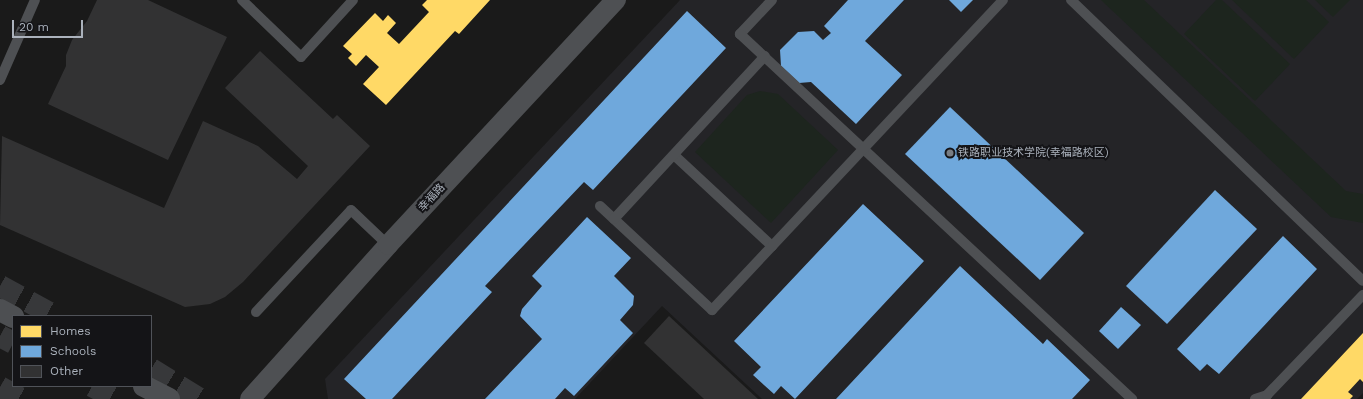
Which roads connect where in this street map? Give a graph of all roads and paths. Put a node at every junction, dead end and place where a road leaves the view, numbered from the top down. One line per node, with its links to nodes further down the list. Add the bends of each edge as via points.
1 (35, 0): 9 (lane)
2 (242, 0): 3 (lane, via 301,56)
3 (353, 0)
4 (616, 0): 14 (street, 幸福路)
5 (772, 0): 8 (lane, via 740,34)
6 (1003, 0): 10 (lane)
7 (1071, 0): 16 (lane)
8 (765, 56): 10 (lane); 11 (lane)
9 (0, 80)
10 (863, 148): 15 (lane); 24 (lane)
11 (674, 155): 13 (lane); 15 (lane)
12 (600, 206): 13 (lane)
13 (614, 219): 15 (lane, via 712,310)
14 (388, 245): 19 (lane, via 351,210); 23 (street, 幸福路)
15 (772, 246)
16 (1363, 281)
17 (1363, 295): 25 (lane, via 1267,395)
18 (0, 310): 20 (main road)
19 (256, 312)
20 (12, 316)
21 (146, 387): 22 (main road)
22 (169, 399)
23 (250, 399)
24 (1132, 399)
25 (1255, 399)

